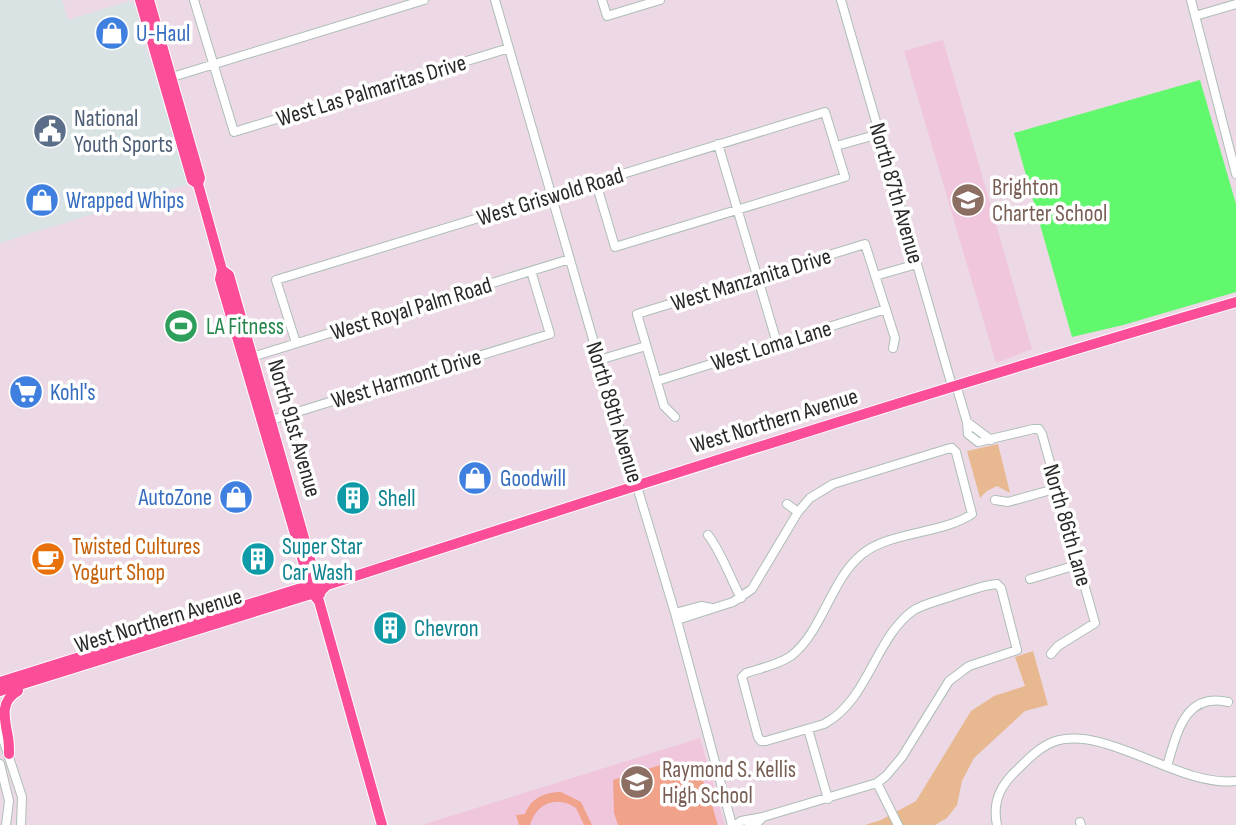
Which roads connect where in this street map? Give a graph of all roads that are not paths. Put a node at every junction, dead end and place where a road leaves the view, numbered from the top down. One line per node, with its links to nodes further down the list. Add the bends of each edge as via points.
1 (139, 0): 14 (main road, North 91st Avenue)
2 (149, 0): 14 (main road, North 91st Avenue)
3 (194, 0): 13 (street)
4 (424, 0): 13 (street)
5 (495, 0): 12 (street, North 89th Avenue)
6 (602, 0): 7 (street, via 607,16)
7 (660, 0)
8 (841, 0): 15 (street, North 87th Avenue)
9 (1191, 0): 11 (street)
10 (1236, 4): 11 (street)
11 (1195, 16): 18 (street)
12 (509, 48): 13 (street, West Las Palmaritas Drive, via 234,132); 20 (street, North 89th Avenue)
13 (214, 64): 14 (street)
14 (167, 78): 24 (main road, North 91st Avenue, via 192,180 198,184)
15 (879, 134): 17 (street); 23 (street, North 87th Avenue)
16 (718, 144): 17 (street, West Griswold Road, via 825,112); 19 (street, West Griswold Road); 21 (street)
17 (836, 146): 21 (street, via 845,177)
18 (1236, 174)
19 (596, 183): 20 (street, West Griswold Road); 21 (street, via 615,247)
20 (551, 195): 22 (street, North 89th Avenue); 31 (street, West Griswold Road, via 276,280)
21 (737, 209): 27 (street)
22 (570, 259): 25 (street, West Royal Palm Road); 36 (street, North 89th Avenue)
23 (917, 264): 26 (street); 38 (street, North 87th Avenue)
24 (222, 270): 30 (main road, North 91st Avenue, via 220,279); 35 (main road, North 91st Avenue, via 229,275)
25 (531, 271): 31 (street, West Royal Palm Road); 40 (street, West Harmont Drive, via 550,334)
26 (875, 276): 27 (street, West Manzanita Drive, via 865,244); 29 (street)
27 (758, 277): 32 (street); 33 (street, West Manzanita Drive, via 637,314)
28 (1236, 302): 38 (main road, West Northern Avenue)
29 (886, 309): 32 (street, West Loma Lane); 34 (street, via 895,338)
30 (232, 318): 35 (main road); 40 (main road, North 91st Avenue)
31 (296, 343): 35 (street, West Royal Palm Road)
32 (777, 343): 37 (street, West Loma Lane)
33 (646, 346): 36 (street); 37 (street)
34 (893, 348)
35 (252, 356): 40 (main road, North 91st Avenue)
36 (599, 360): 43 (street, North 89th Avenue)
37 (657, 381): 39 (street, via 664,406)
38 (954, 386): 41 (street, North 87th Avenue, via 968,433 978,442); 43 (main road, West Northern Avenue)
39 (675, 417)
40 (266, 421): 42 (main road, North 91st Avenue); 47 (main road, North 91st Avenue)
41 (1039, 429): 44 (street, North 86th Lane)
42 (273, 461): 47 (main road, via 289,503); 52 (main road, North 91st Avenue)
43 (636, 486): 52 (main road, West Northern Avenue); 54 (street, North 89th Avenue)
44 (1058, 488): 45 (street, via 1008,502); 50 (street, North 86th Lane)
45 (995, 500)
46 (787, 504): 48 (street)
47 (296, 508): 52 (main road, North 91st Avenue)
48 (799, 512): 53 (street, via 758,581); 63 (street, via 810,498 833,484 952,448 972,514 863,553 798,649 780,662 746,673 743,677 761,741)
49 (708, 535): 53 (street)
50 (1080, 564): 51 (street); 56 (street, North 86th Lane, via 1095,623)
51 (1030, 579)
52 (318, 590): 55 (main road, West Northern Avenue); 74 (main road, North 91st Avenue)
53 (741, 598): 54 (street, via 712,608 701,606)
54 (676, 617): 75 (street, North 89th Avenue)
55 (151, 639): 57 (main road, West Northern Avenue); 58 (main road, West Northern Avenue)
56 (1051, 654)
57 (52, 675): 59 (main road, West Northern Avenue); 65 (main road, via 2,702)
58 (0, 682)
59 (0, 691)
60 (1227, 702): 62 (street, via 1205,701)
61 (1175, 710): 62 (street)
62 (1184, 717): 67 (street)
63 (808, 729): 69 (street, via 843,712 897,627 915,610 997,584 1017,650 969,666 949,681 902,757); 70 (street)
64 (0, 730): 65 (street)
65 (9, 754): 73 (street, via 22,797)
66 (0, 764): 72 (street, via 9,801)
67 (1167, 766): 68 (street, via 1210,780); 78 (street, via 1093,736 1046,745 1001,787 995,806)
68 (1236, 780)
69 (877, 783): 70 (street); 77 (street)
70 (828, 799): 71 (street)
71 (763, 817): 75 (street); 76 (street)
72 (6, 825)
73 (21, 825)
74 (382, 825)
75 (734, 825)
76 (749, 825)
77 (898, 825)
78 (997, 825)

